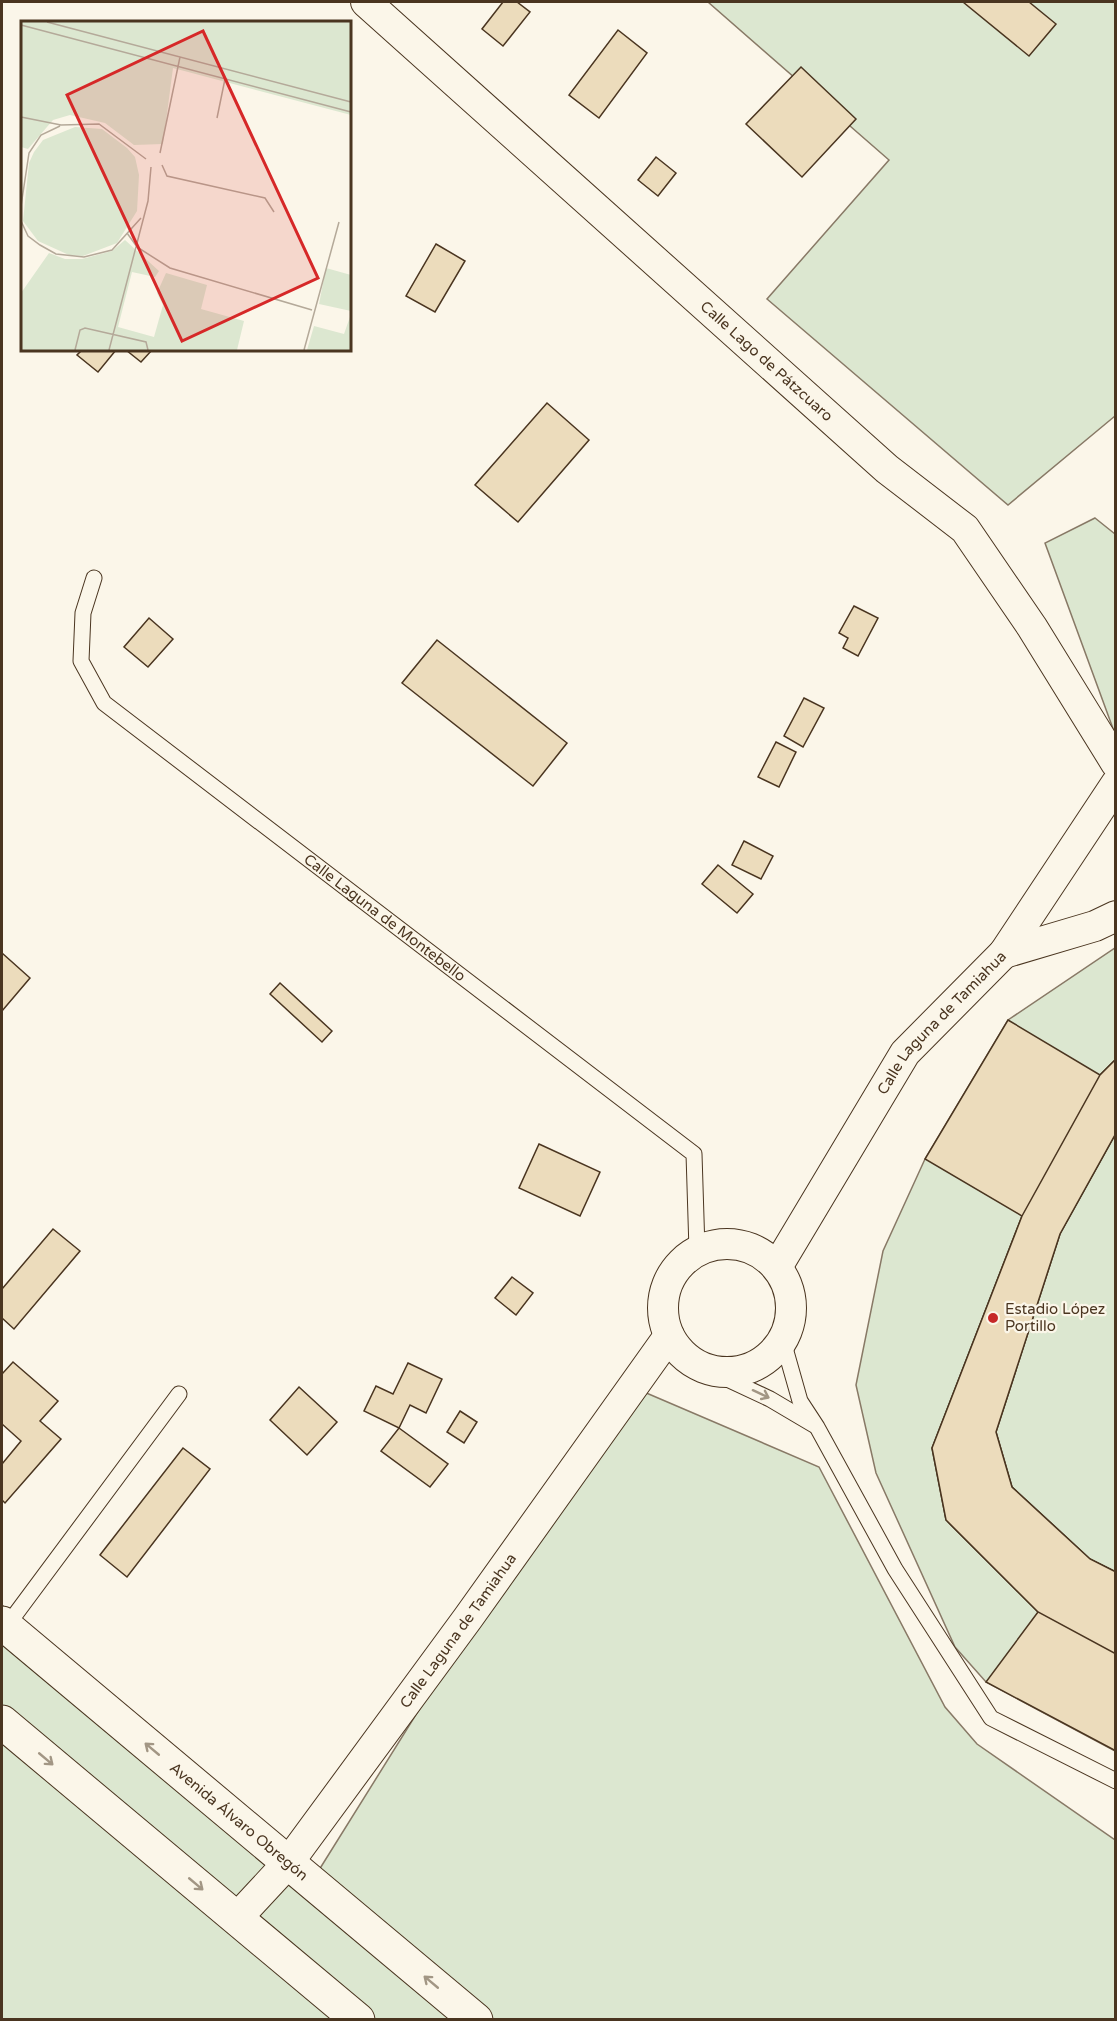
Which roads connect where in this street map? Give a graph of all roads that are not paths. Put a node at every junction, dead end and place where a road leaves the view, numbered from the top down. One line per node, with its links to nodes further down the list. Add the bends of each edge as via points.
1 (366, 2): 3 (street, Calle Lago de Pátzcuaro, via 879,461 965,529 1032,627)
2 (94, 578): 7 (lane, Calle Laguna de Montebello, via 83,613 81,661 104,703 694,1154)
3 (1116, 763)
4 (1116, 784): 6 (street, Calle Laguna de Tamiahua)
5 (1116, 916): 6 (street)
6 (1004, 953): 8 (street, Calle Laguna de Tamiahua, via 905,1053)
7 (697, 1250): 8 (street, via 718,1244 740,1245 761,1253); 9 (street, via 681,1262 663,1297 663,1317)
8 (777, 1267): 10 (street, via 792,1303)
9 (669, 1336): 11 (street, via 679,1351); 17 (street, Calle Laguna de Tamiahua)
10 (783, 1341): 11 (street, via 769,1357 750,1368 730,1372); 13 (lane, via 800,1401)
11 (708, 1370): 13 (lane, one-way to 13, via 770,1399)
12 (179, 1394): 14 (lane)
13 (817, 1427): 16 (lane, via 895,1569 991,1718)
14 (3, 1628): 17 (main road, Avenida Álvaro Obregón, one-way to 14)
15 (2, 1722): 18 (main road, one-way to 18)
16 (1116, 1781)
17 (288, 1863): 18 (street, Calle Laguna de Tamiahua); 20 (main road, Avenida Álvaro Obregón, one-way to 17)
18 (237, 1918): 19 (main road)
19 (358, 2019)
20 (476, 2019)

